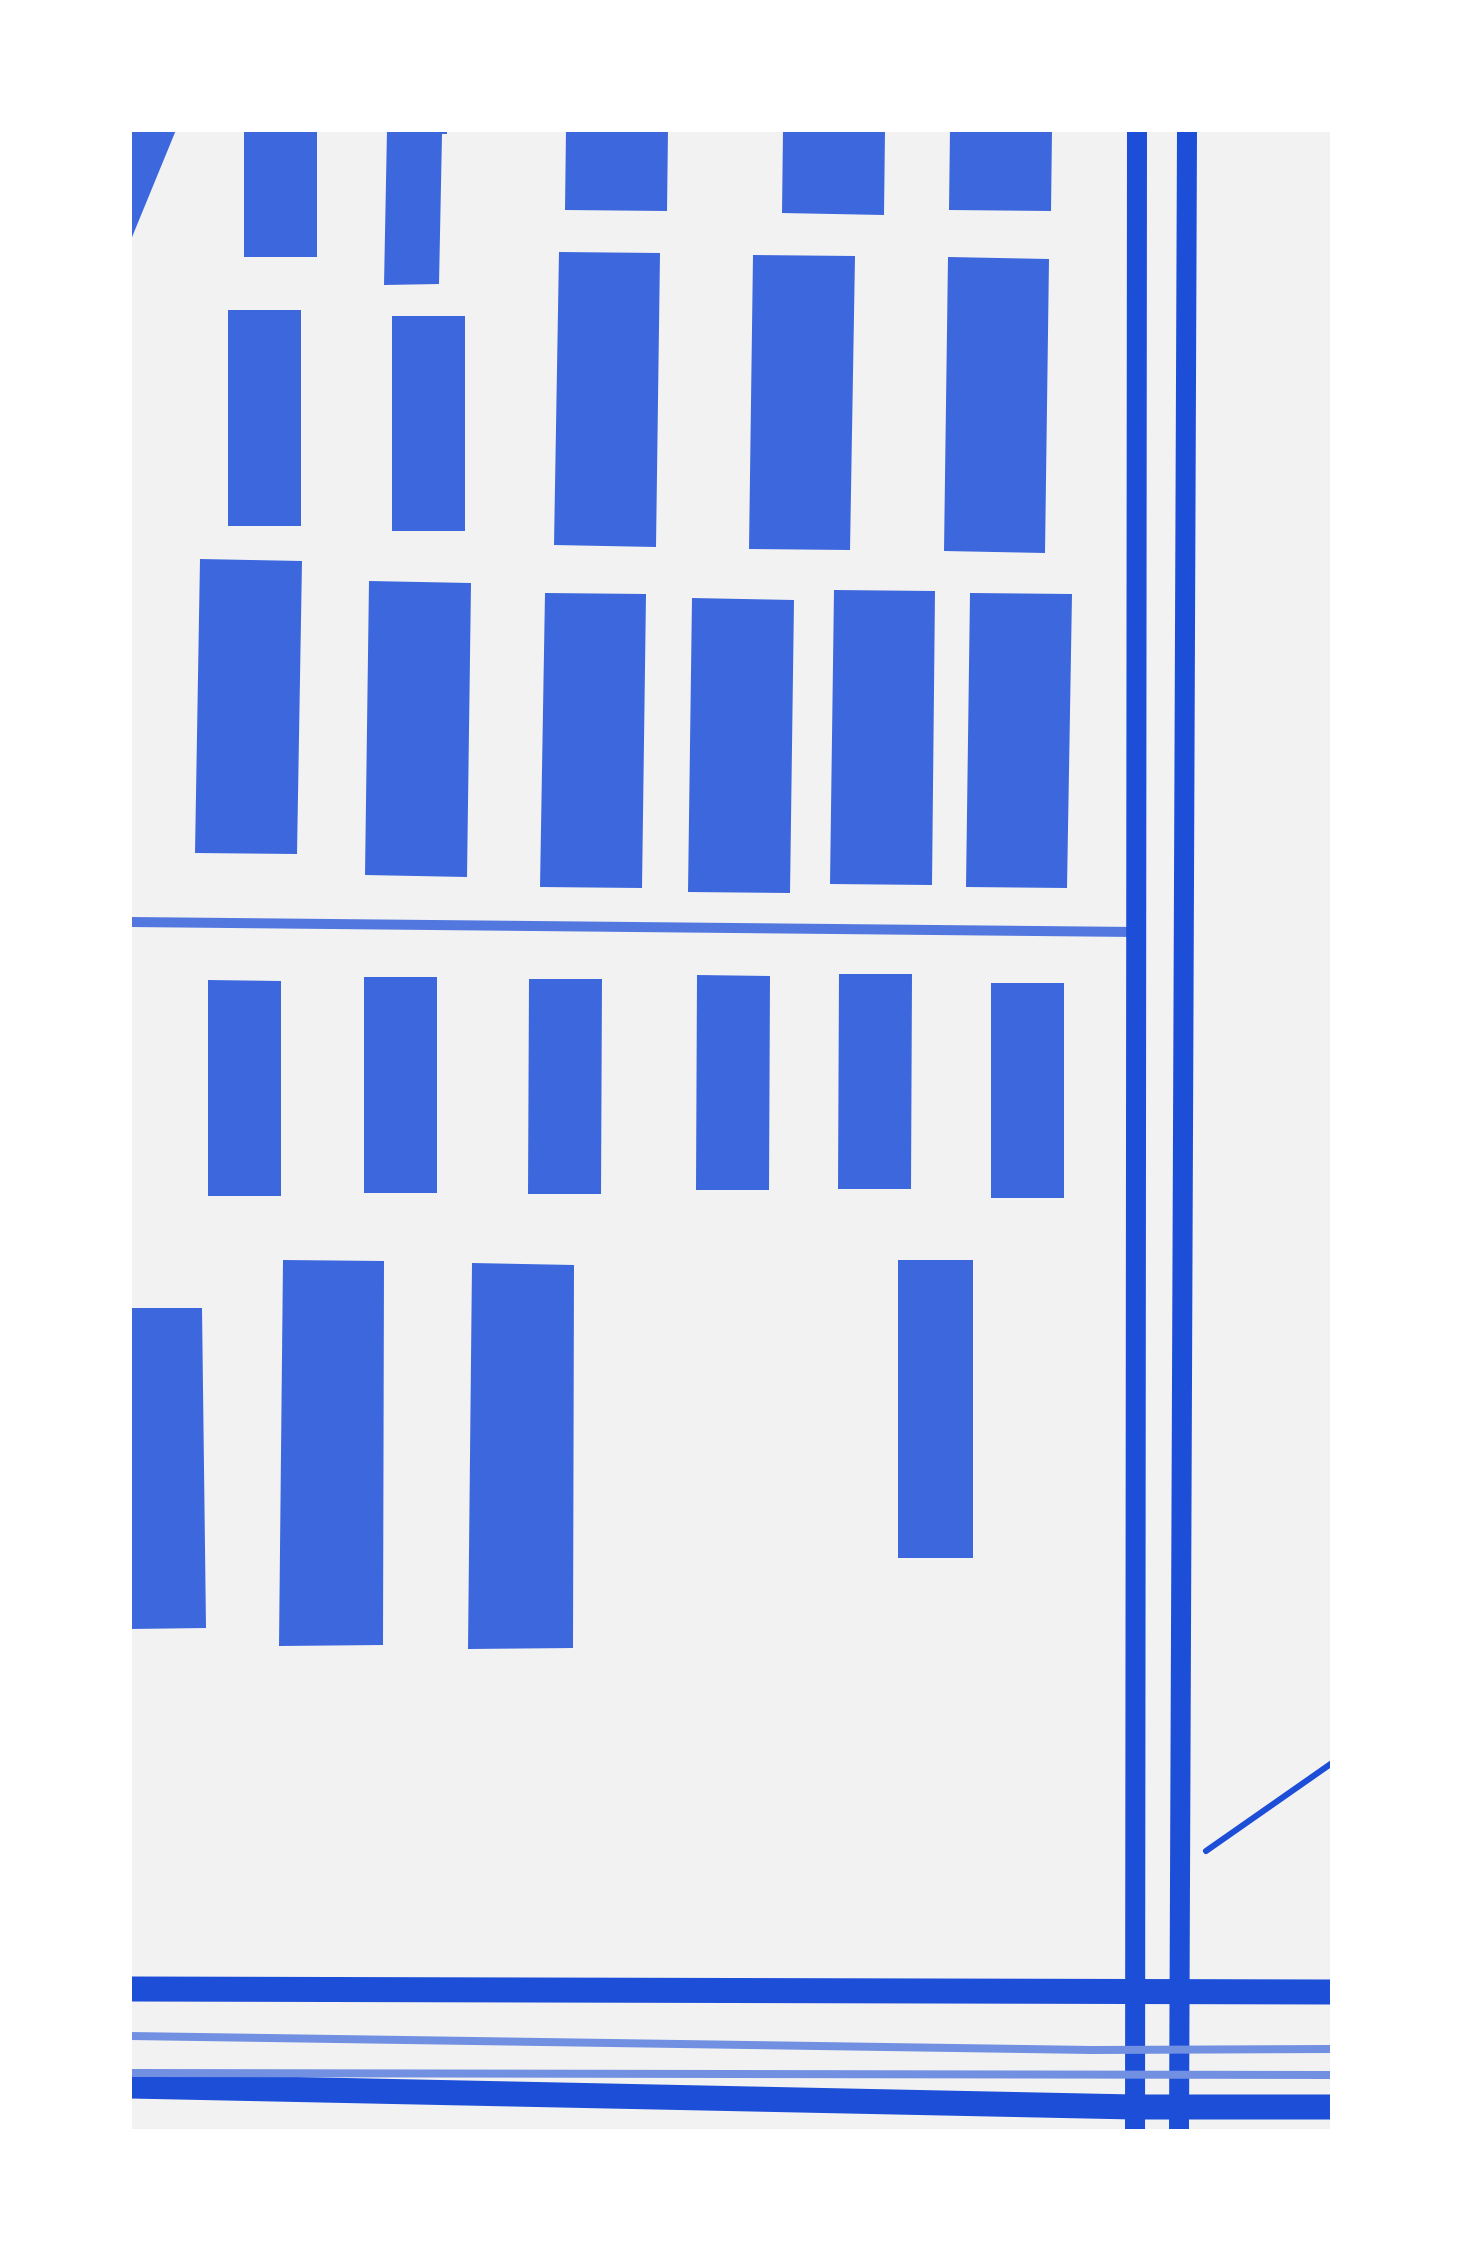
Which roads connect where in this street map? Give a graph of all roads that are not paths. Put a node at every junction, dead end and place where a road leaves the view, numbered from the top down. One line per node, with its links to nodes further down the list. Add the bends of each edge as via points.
1 (1138, 130): 4 (main road)
2 (1187, 130): 7 (main road)
3 (130, 922): 4 (street)
4 (1138, 932): 10 (main road)
5 (130, 1988): 7 (main road)
6 (1332, 1992): 7 (main road)
7 (1180, 1993): 11 (main road)
8 (130, 2086): 10 (main road)
9 (1332, 2106): 11 (main road)
10 (1134, 2119): 11 (main road)
11 (1179, 2119)

